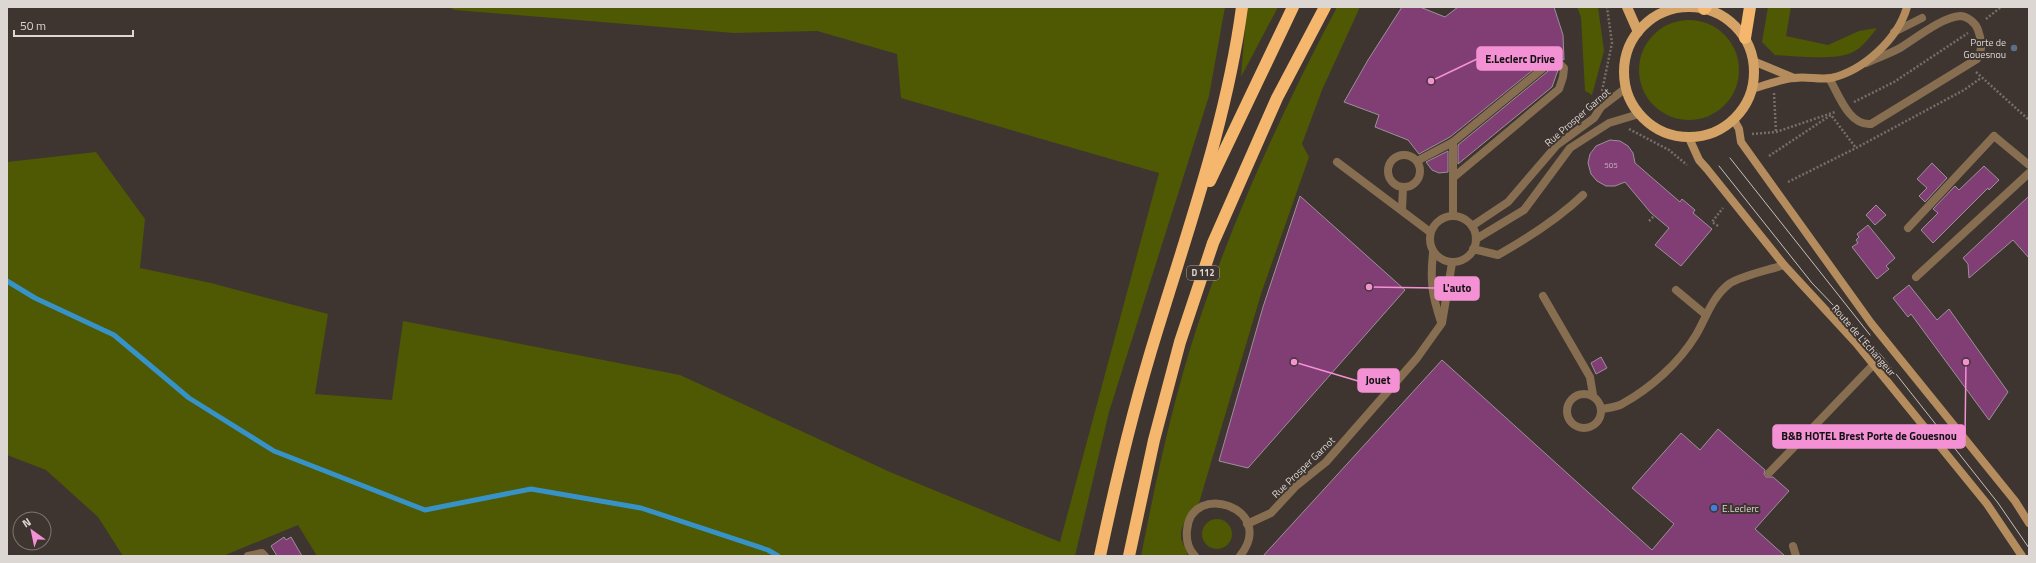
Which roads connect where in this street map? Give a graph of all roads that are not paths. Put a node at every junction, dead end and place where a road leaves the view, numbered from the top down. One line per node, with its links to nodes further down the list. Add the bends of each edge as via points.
1 (1242, 7): 31 (highway, via 1224,107)
2 (1293, 7): 31 (highway, D 112)
3 (1325, 7): 56 (highway, D 112, via 1277,98 1213,244 1180,342 1156,432)
4 (1628, 7): 10 (main road)
5 (1750, 7): 12 (highway)
6 (1907, 7): 11 (main road)
7 (1705, 8): 8 (main road); 12 (main road, via 1734,25)
8 (1664, 9): 10 (main road)
9 (1922, 18): 11 (street)
10 (1638, 32): 17 (main road, via 1628,49 1624,68)
11 (1894, 32): 14 (main road, via 1868,59)
12 (1745, 38): 13 (main road)
13 (1753, 61): 15 (main road); 18 (main road)
14 (1850, 70): 16 (main road); 16 (street, via 1898,49 1948,19 1961,16 1971,20 1977,27 1982,41 1982,51 1977,59 1871,124 1856,121)
15 (1794, 78): 16 (main road); 18 (main road)
16 (1829, 78)
17 (1626, 88): 19 (main road, via 1630,102); 33 (street, Rue Prosper Garnot, via 1601,107 1594,118 1557,145 1508,202)
18 (1752, 89): 20 (main road, via 1745,106)
19 (1639, 114): 21 (main road, via 1653,127 1670,135); 36 (street, Rue Prosper Garnot, via 1609,123 1570,148 1524,210)
20 (1734, 120): 21 (main road, via 1706,136); 50 (main road, Route de L'Echangeur, via 1739,129 1741,142 1871,323 2015,502)
21 (1689, 138): 40 (main road, Route de L'Echangeur, via 1700,160)
22 (1454, 142): 23 (street); 27 (street); 27 (street, via 1552,61 1564,68 1559,89)
23 (1417, 161): 28 (street, via 1420,171 1417,181); 28 (street, via 1404,155 1398,156 1390,163 1390,178 1393,183)
24 (1337, 162): 30 (street)
25 (2029, 165): 34 (street, via 1994,136)
26 (2029, 173): 41 (street)
27 (1454, 177): 32 (street)
28 (1403, 187): 30 (street)
29 (1583, 195): 37 (street, via 1570,207 1498,255)
30 (1402, 210): 35 (street)
31 (1196, 211): 55 (highway, D 112, via 1156,332 1118,473)
32 (1453, 216): 33 (street, via 1460,217); 35 (street, via 1439,220)
33 (1472, 226): 36 (street)
34 (1908, 228)
35 (1430, 232): 38 (street)
36 (1476, 240): 37 (street)
37 (1474, 249): 39 (street, via 1466,258)
38 (1433, 253): 39 (street, via 1438,258); 45 (street, via 1431,280 1435,304)
39 (1452, 263): 45 (street, Rue Prosper Garnot)
40 (1784, 265): 44 (street, via 1728,284); 46 (main road, Route de L'Echangeur)
41 (1916, 277)
42 (1676, 290): 44 (street)
43 (1543, 296): 47 (street, via 1590,377)
44 (1706, 315): 48 (street, via 1677,361 1621,404)
45 (1442, 323): 51 (street, Rue Prosper Garnot, via 1417,358 1326,462 1294,487 1271,513)
46 (1873, 365): 49 (street); 60 (main road, Route de L'Echangeur, via 1987,504)
47 (1593, 395): 48 (street); 48 (street, via 1581,394 1571,399 1567,410 1570,420 1579,427 1590,427 1599,420)
48 (1602, 409)
49 (1769, 474)
50 (2029, 523)
51 (1247, 524): 57 (street, via 1237,510 1229,505 1212,504 1203,507 1196,512 1187,527 1188,545); 58 (street, via 1248,542)
52 (1794, 546): 59 (street)
53 (248, 556): 54 (street, via 262,553)
54 (266, 556)
55 (1100, 556)
56 (1129, 556)
57 (1195, 556)
58 (1240, 556)
59 (1796, 556)
60 (2022, 556)

